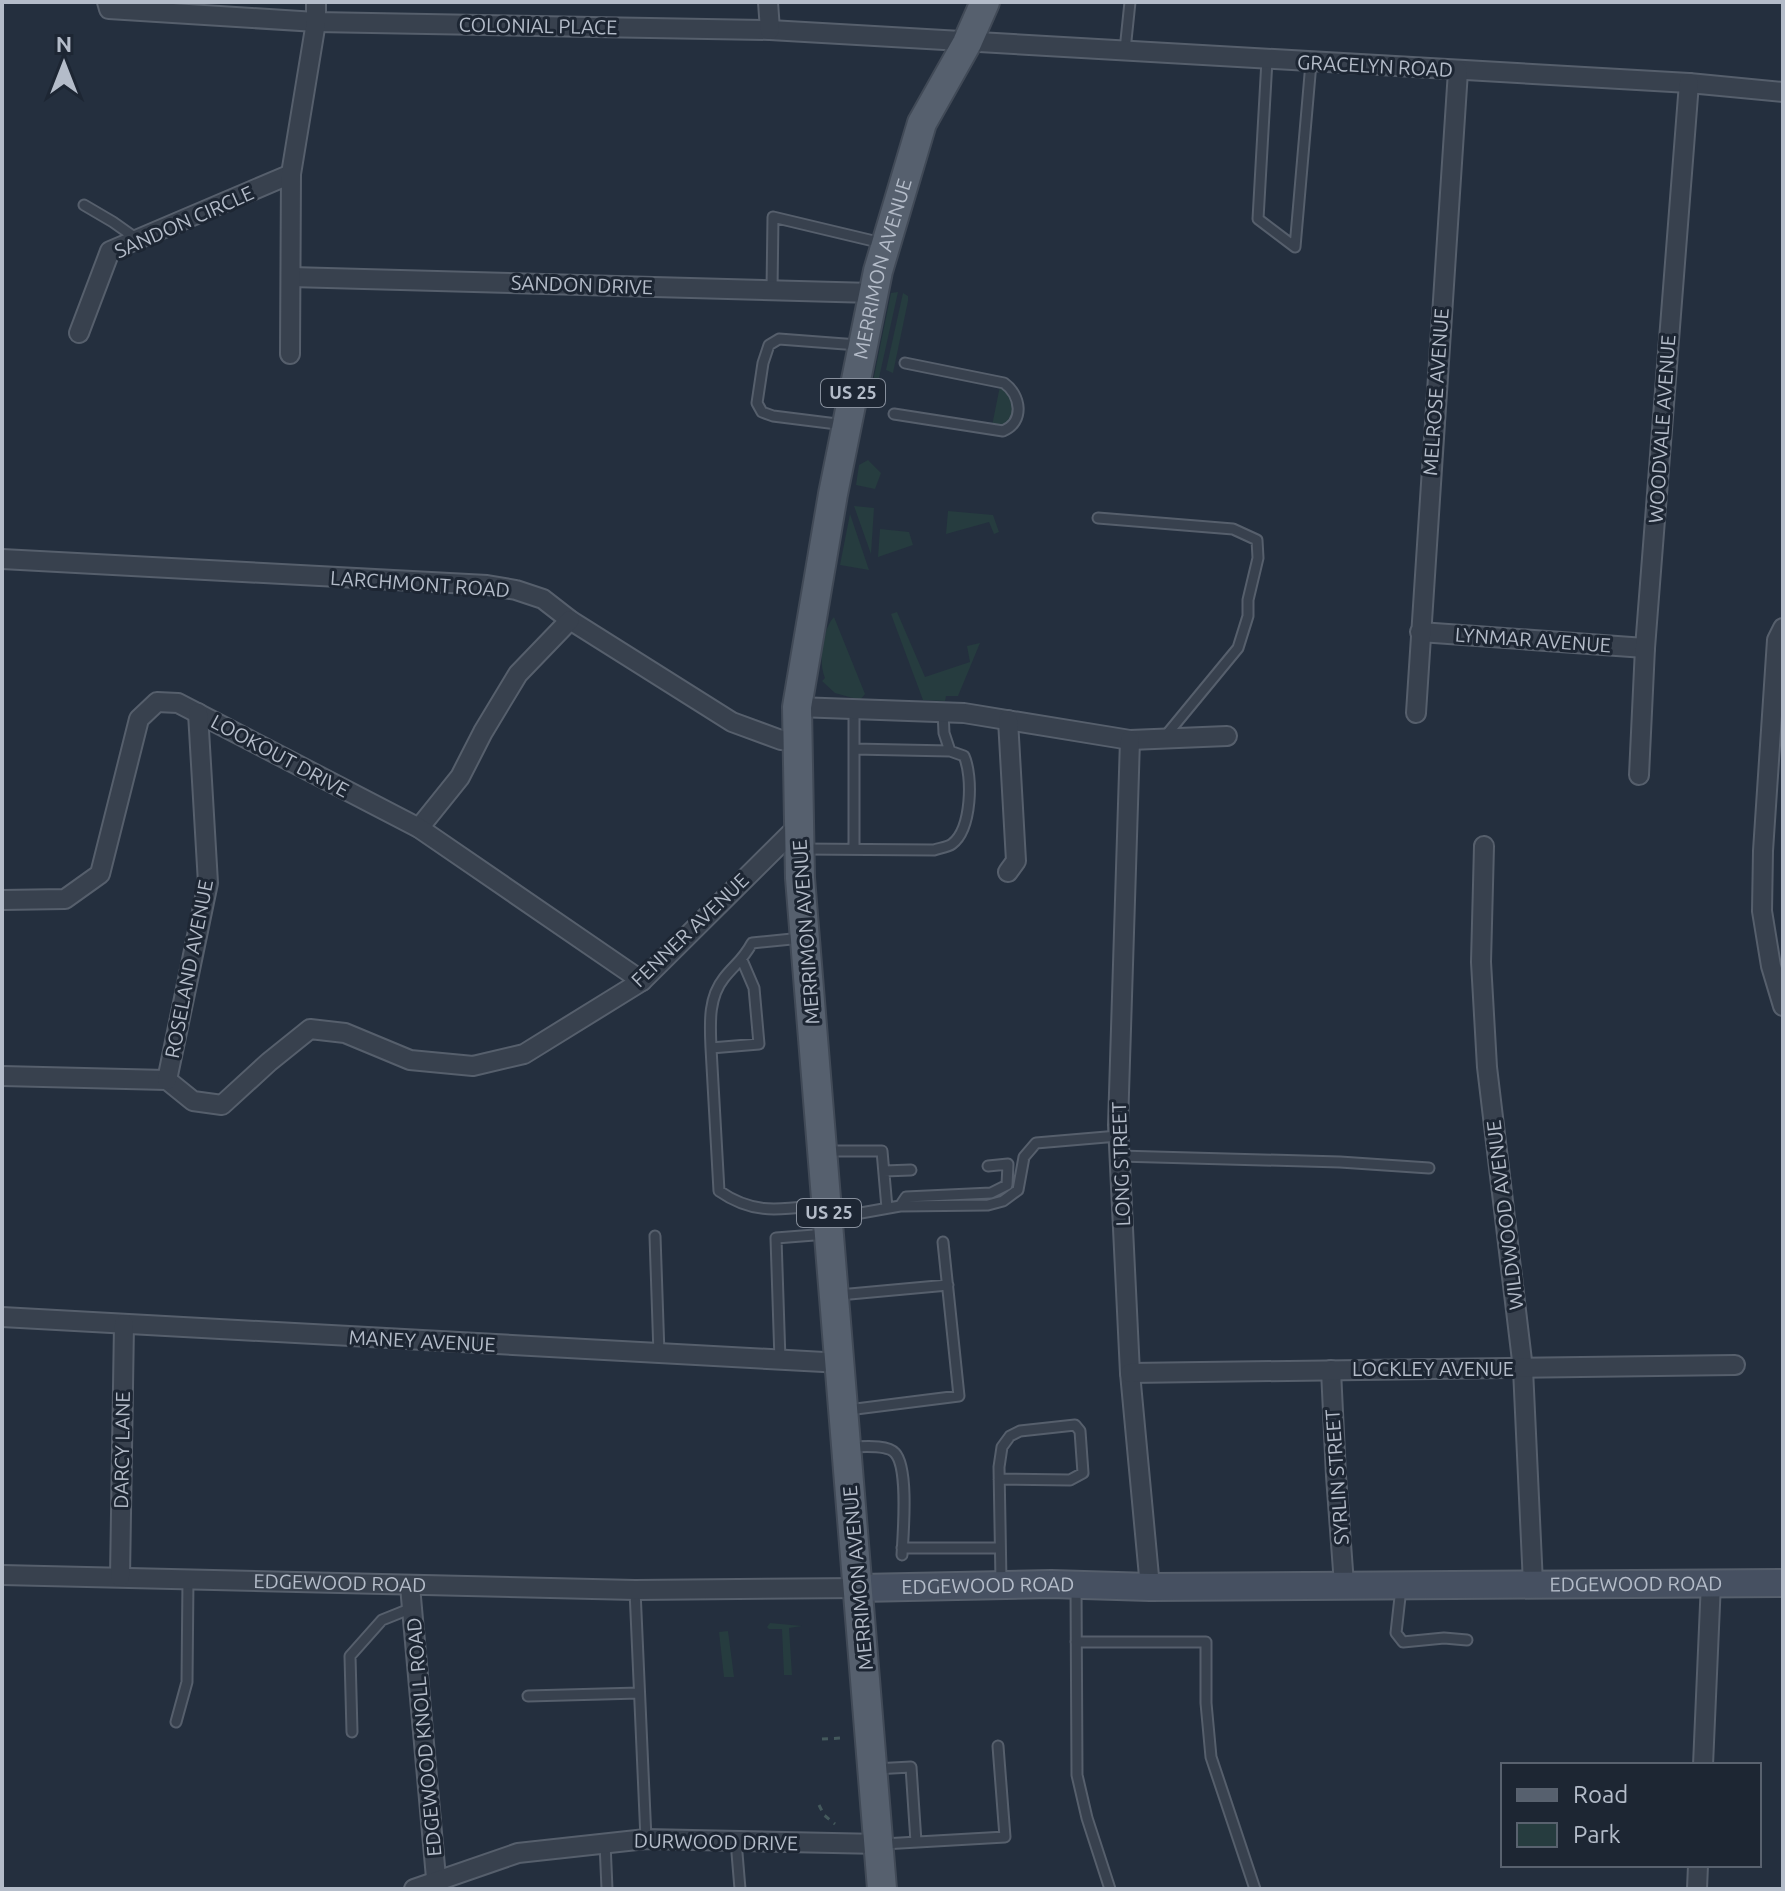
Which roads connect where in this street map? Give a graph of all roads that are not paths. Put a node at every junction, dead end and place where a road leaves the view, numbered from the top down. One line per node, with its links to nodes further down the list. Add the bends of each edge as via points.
1 (316, 2): 6 (street)
2 (768, 2): 7 (street)
3 (985, 2): 8 (main road, MERRIMON AVENUE / US 25)
4 (1130, 2): 9 (lane)
5 (108, 6): 6 (street, COLONIAL PLACE)
6 (316, 22): 7 (street, COLONIAL PLACE); 15 (street)
7 (770, 30): 8 (street, COLONIAL PLACE)
8 (967, 43): 9 (street, GRACELYN ROAD); 18 (main road, MERRIMON AVENUE / US 25, via 922,123)
9 (1125, 52): 10 (street, GRACELYN ROAD)
10 (1267, 60): 11 (street, GRACELYN ROAD); 11 (lane, via 1258,219 1295,247)
11 (1311, 63): 12 (street, GRACELYN ROAD)
12 (1458, 71): 13 (street, GRACELYN ROAD); 32 (street, MELROSE AVENUE)
13 (1689, 83): 14 (street, GRACELYN ROAD); 33 (street, WOODVALE AVENUE)
14 (1783, 92)
15 (291, 174): 17 (street, SANDON CIRCLE); 19 (street)
16 (84, 205): 17 (lane)
17 (137, 239): 22 (street, SANDON CIRCLE, via 110,251)
18 (885, 244): 20 (lane, via 773,217); 21 (main road, MERRIMON AVENUE / US 25)
19 (291, 277): 20 (street, SANDON DRIVE); 24 (street)
20 (772, 290): 21 (street, SANDON DRIVE)
21 (873, 293): 23 (main road, MERRIMON AVENUE / US 25)
22 (79, 333)
23 (862, 346): 27 (main road, MERRIMON AVENUE / US 25); 27 (lane, via 779,339 769,345 763,363 757,403 762,412)
24 (290, 354)
25 (905, 363): 26 (lane, via 1004,383 1014,389 1018,415 1003,431)
26 (894, 414)
27 (846, 425): 34 (main road, MERRIMON AVENUE / US 25)
28 (1098, 518): 41 (lane, via 1233,529 1257,540 1248,616 1238,648)
29 (2, 559): 30 (street, LARCHMONT ROAD, via 487,585 543,599)
30 (570, 620): 43 (street, LARCHMONT ROAD, via 732,722); 47 (street, via 518,674 460,777)
31 (1783, 628): 56 (street, via 1777,640 1762,911)
32 (1420, 632): 33 (street, LYNMAR AVENUE); 38 (street, MELROSE AVENUE)
33 (1645, 648): 46 (street, WOODVALE AVENUE)
34 (797, 707): 35 (street); 43 (main road, MERRIMON AVENUE / US 25)
35 (854, 709): 36 (street); 44 (lane)
36 (943, 712): 39 (street); 45 (lane)
37 (198, 713): 47 (street, LOOKOUT DRIVE); 52 (street, LOOKOUT DRIVE, via 178,703 157,702 139,719 100,874 65,899); 59 (street, ROSELAND AVENUE, via 208,883)
38 (1416, 713)
39 (1008, 720): 42 (street); 51 (street, via 1016,861)
40 (1227, 736): 41 (street)
41 (1163, 739): 42 (street)
42 (1130, 740): 60 (street, LONG STREET)
43 (798, 741): 48 (main road, MERRIMON AVENUE / US 25)
44 (854, 749): 45 (lane); 50 (lane)
45 (950, 751): 50 (lane, via 964,756 971,788 960,835 951,845 934,850)
46 (1639, 775)
47 (419, 828): 55 (street, LOOKOUT DRIVE)
48 (798, 837): 50 (lane); 53 (main road, MERRIMON AVENUE / US 25); 55 (street, FENNER AVENUE)
49 (1484, 846): 80 (street, WILDWOOD AVENUE, via 1481,962 1487,1067)
50 (854, 849)
51 (1008, 872)
52 (2, 900)
53 (806, 938): 54 (lane, via 752,943); 61 (main road, MERRIMON AVENUE / US 25)
54 (742, 960): 57 (lane, via 722,980 710,1009); 57 (lane, via 754,988 759,1044)
55 (642, 981): 59 (street, FENNER AVENUE, via 524,1054 473,1066 410,1060 345,1033 310,1029 222,1105 193,1101)
56 (1783, 1006)
57 (711, 1048): 69 (lane, via 719,1191 753,1209)
58 (2, 1076): 59 (street)
59 (167, 1080)
60 (1118, 1136): 62 (street, LONG STREET); 67 (lane, via 1036,1143 1024,1157 1018,1190 1003,1201)
61 (824, 1151): 66 (lane, via 882,1151); 69 (main road, MERRIMON AVENUE / US 25)
62 (1119, 1156): 64 (lane); 82 (street, LONG STREET)
63 (988, 1166): 67 (lane, via 1008,1164 1007,1185 991,1193 906,1197)
64 (1429, 1168)
65 (911, 1170): 66 (lane)
66 (884, 1171): 68 (lane)
67 (900, 1206): 68 (lane)
68 (887, 1208): 69 (lane)
69 (829, 1219): 73 (main road, MERRIMON AVENUE / US 25); 77 (lane, via 776,1238)
70 (655, 1236): 76 (lane)
71 (943, 1242): 72 (lane)
72 (948, 1285): 73 (lane); 83 (lane, via 959,1396)
73 (836, 1296): 78 (main road, MERRIMON AVENUE / US 25)
74 (2, 1317): 75 (street, MANEY AVENUE)
75 (124, 1324): 76 (street, MANEY AVENUE); 88 (street, DARCY LANE)
76 (659, 1354): 77 (street, MANEY AVENUE)
77 (780, 1360): 78 (street, MANEY AVENUE)
78 (842, 1363): 83 (main road, MERRIMON AVENUE / US 25)
79 (1735, 1365): 80 (street, LOCKLEY AVENUE)
80 (1523, 1369): 81 (street, LOCKLEY AVENUE); 95 (street, WILDWOOD AVENUE)
81 (1331, 1370): 82 (street, LOCKLEY AVENUE); 93 (street, SYRLIN STREET)
82 (1130, 1373): 98 (street, LONG STREET)
83 (845, 1411): 84 (main road, MERRIMON AVENUE / US 25)
84 (848, 1446): 86 (lane, via 895,1453 902,1469 902,1551); 99 (main road, MERRIMON AVENUE / US 25)
85 (999, 1479): 85 (lane, via 1002,1447 1010,1436 1075,1425 1080,1431 1081,1476); 86 (lane)
86 (999, 1548): 96 (lane)
87 (2, 1575): 88 (street, EDGEWOOD ROAD)
88 (120, 1577): 89 (street, EDGEWOOD ROAD)
89 (188, 1579): 97 (street, EDGEWOOD ROAD); 106 (lane, via 187,1682)
90 (1711, 1582): 91 (street, EDGEWOOD ROAD); 95 (street, EDGEWOOD ROAD); 109 (street)
91 (1783, 1583)
92 (1076, 1584): 96 (street, EDGEWOOD ROAD); 98 (street, EDGEWOOD ROAD); 103 (lane)
93 (1344, 1584): 94 (street, EDGEWOOD ROAD); 98 (street, EDGEWOOD ROAD)
94 (1402, 1584): 95 (street, EDGEWOOD ROAD); 102 (lane, via 1396,1633 1403,1642)
95 (1533, 1584)
96 (1002, 1585): 99 (street, EDGEWOOD ROAD)
97 (410, 1586): 100 (street, EDGEWOOD ROAD); 101 (street, EDGEWOOD KNOLL ROAD)
98 (1150, 1587)
99 (860, 1588): 100 (street, EDGEWOOD ROAD); 110 (main road, MERRIMON AVENUE / US 25)
100 (635, 1590): 104 (lane)
101 (412, 1608): 107 (lane, via 382,1620 350,1656); 117 (street, EDGEWOOD KNOLL ROAD)
102 (1467, 1640)
103 (1076, 1642): 122 (lane, via 1077,1775); 123 (lane, via 1206,1642 1211,1757)
104 (639, 1693): 105 (lane); 111 (lane)
105 (528, 1696)
106 (176, 1722)
107 (352, 1732)
108 (998, 1746): 113 (lane, via 1005,1837)
109 (1703, 1763)
110 (873, 1769): 113 (lane, via 911,1767); 115 (main road, MERRIMON AVENUE / US 25)
111 (646, 1839): 112 (street, DURWOOD DRIVE); 114 (street, DURWOOD DRIVE)
112 (736, 1841): 115 (street, DURWOOD DRIVE); 120 (lane)
113 (916, 1842): 115 (lane)
114 (605, 1843): 117 (street, DURWOOD DRIVE, via 518,1853); 119 (lane)
115 (880, 1844): 121 (main road, MERRIMON AVENUE / US 25)
116 (1698, 1867): 124 (street)
117 (437, 1885): 118 (street, DURWOOD DRIVE)
118 (414, 1889)
119 (607, 1889)
120 (740, 1889)
121 (882, 1889)
122 (1110, 1889)
123 (1255, 1889)
124 (1697, 1889)

